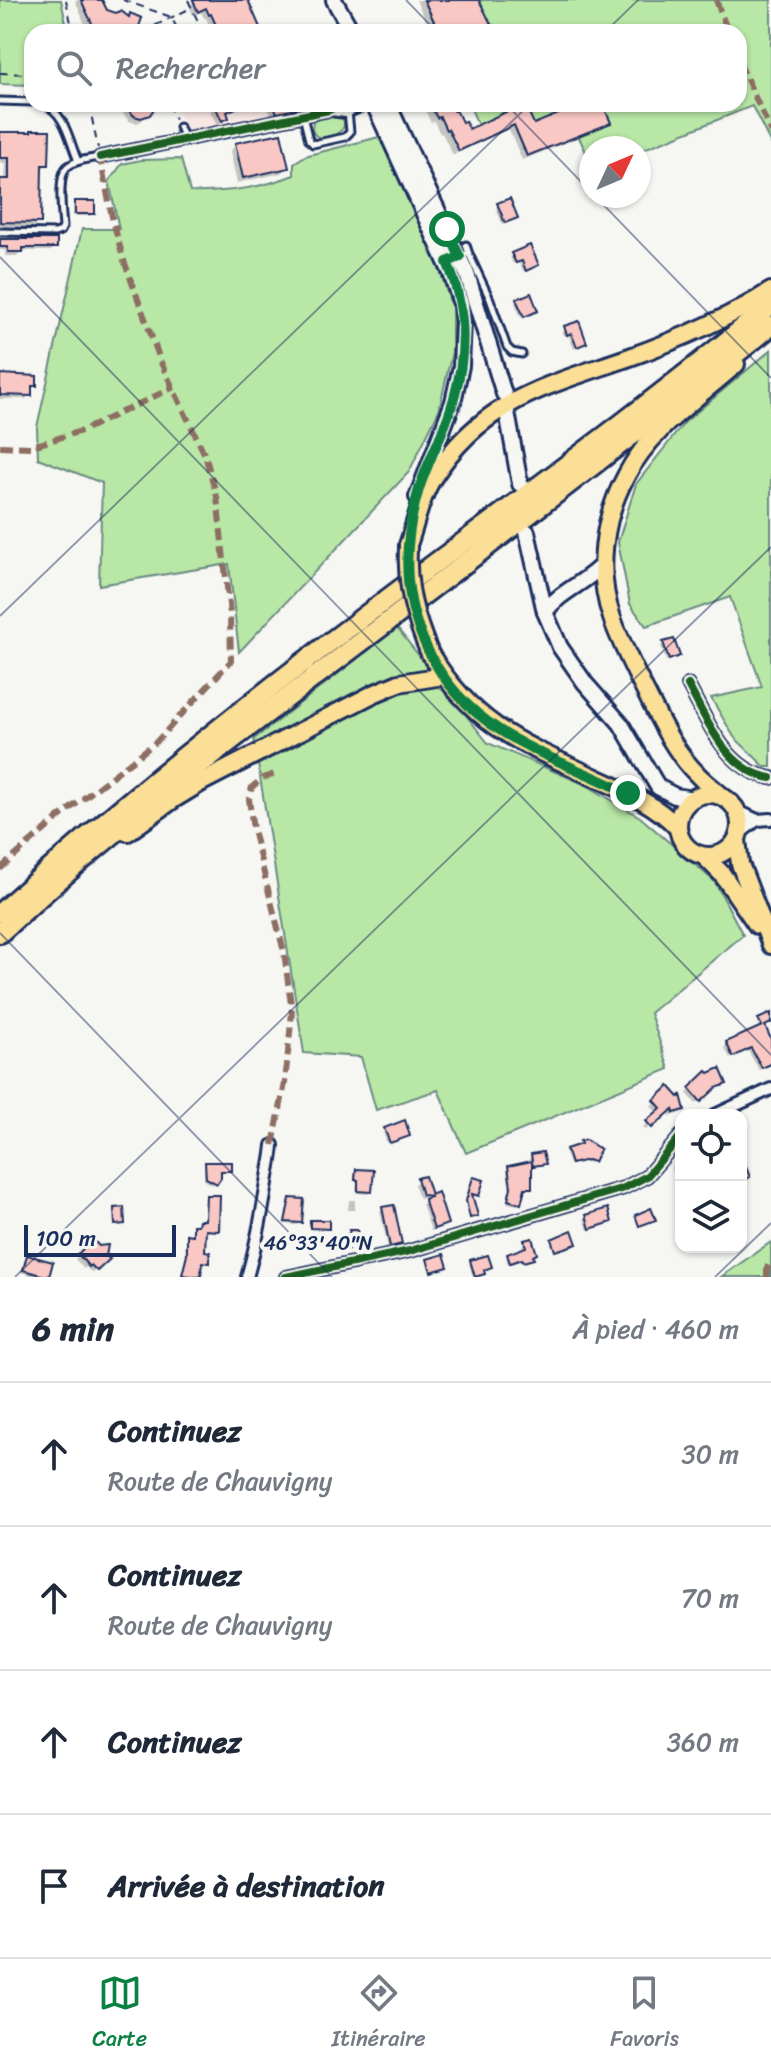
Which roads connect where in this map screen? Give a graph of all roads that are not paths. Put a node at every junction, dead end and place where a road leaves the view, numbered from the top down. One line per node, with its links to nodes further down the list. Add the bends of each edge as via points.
1 (334, 0): 2 (main road); 3 (main road)
2 (342, 24)
3 (348, 24)
4 (0, 101): 5 (lane)
5 (24, 102)
6 (56, 112): 15 (lane)
7 (319, 112): 11 (street)
8 (345, 112): 11 (lane, via 350,132 345,137 313,144)
9 (379, 112): 17 (main road)
10 (392, 112): 17 (main road)
11 (303, 115): 13 (street)
12 (179, 127): 13 (lane)
13 (185, 139): 14 (street)
14 (100, 157): 15 (lane)
15 (78, 161): 16 (lane, via 61,178 61,231)
16 (0, 232)
17 (460, 254): 22 (lane, via 490,299 507,347); 23 (main road); 27 (main road, via 455,284 462,313 461,366 420,488)
18 (771, 291): 27 (main road, via 712,325 536,389 484,419 432,478)
19 (771, 305): 42 (highway, via 225,724)
20 (771, 326): 41 (highway, via 209,757)
21 (771, 332): 28 (main road, via 644,448 613,507)
22 (522, 354)
23 (504, 394)
24 (507, 412): 25 (main road)
25 (520, 484)
26 (527, 532): 29 (main road)
27 (408, 545): 30 (main road, bridge, via 409,594 417,625)
28 (603, 564): 29 (main road); 33 (main road, via 619,638 653,706 680,753)
29 (545, 612): 34 (main road, via 571,664 621,724 658,787)
30 (443, 676): 38 (main road, via 501,731 628,793); 41 (main road, via 386,688 202,782)
31 (688, 685): 32 (street, via 722,745 743,765)
32 (771, 778)
33 (723, 797): 34 (main road); 35 (main road)
34 (693, 799): 38 (main road, via 681,811)
35 (736, 810): 37 (street); 39 (main road)
36 (771, 819): 37 (street)
37 (757, 820): 39 (street)
38 (678, 828): 40 (main road, via 686,847)
39 (738, 837): 40 (main road, via 724,853); 40 (main road, via 740,864 771,945)
40 (705, 857)
41 (27, 907): 43 (highway)
42 (0, 913)
43 (0, 933)
44 (771, 1089): 45 (street)
45 (728, 1109)
46 (675, 1143): 49 (street, via 647,1176 624,1188 410,1251)
47 (273, 1145): 48 (street)
48 (247, 1277)
49 (286, 1277)

